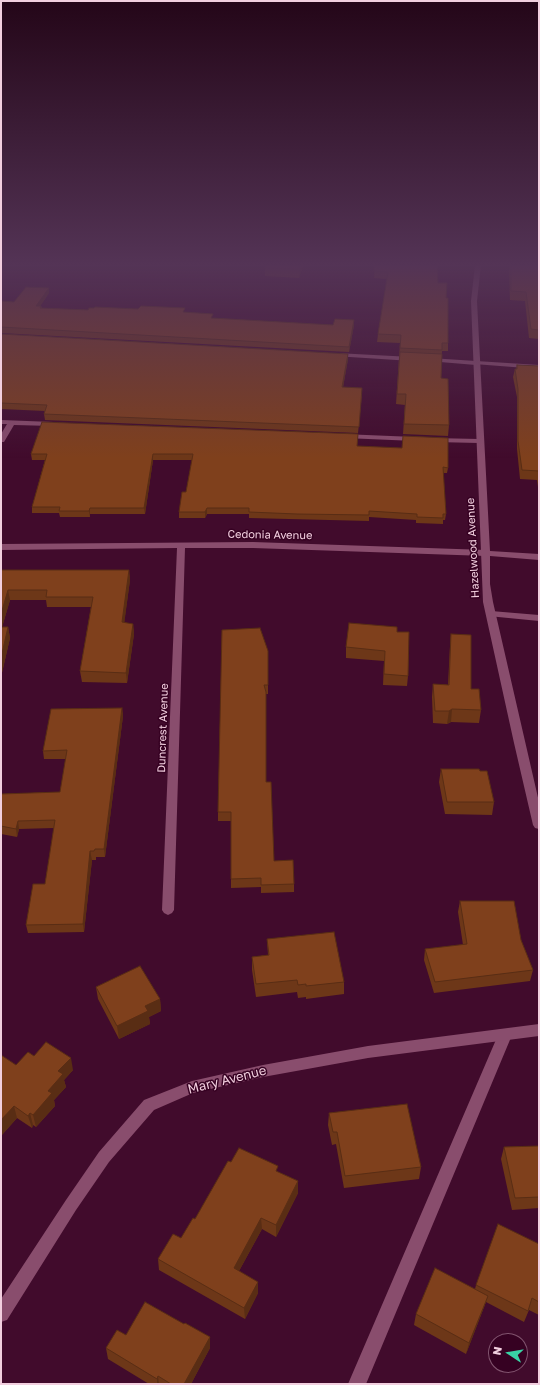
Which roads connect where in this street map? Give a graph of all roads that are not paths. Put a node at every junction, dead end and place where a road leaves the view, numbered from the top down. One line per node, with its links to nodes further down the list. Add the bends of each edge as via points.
1 (475, 330): 3 (street, Hazelwood Avenue)
2 (325, 354): 3 (street)
3 (476, 363): 4 (street); 10 (street, Hazelwood Avenue)
4 (539, 367)
5 (1, 422): 6 (street)
6 (11, 423): 7 (street); 9 (street)
7 (59, 425)
8 (336, 436): 10 (street)
9 (1, 440)
10 (479, 441): 13 (street, Hazelwood Avenue)
11 (1, 546): 12 (street, Cedonia Avenue)
12 (181, 546): 13 (street, Cedonia Avenue, via 252,545); 18 (street, Duncrest Avenue)
13 (486, 553): 14 (street, Cedonia Avenue); 15 (street, Hazelwood Avenue, via 486,584)
14 (539, 556)
15 (491, 614): 16 (street); 17 (street, Hazelwood Avenue)
16 (539, 618)
17 (539, 825)
18 (168, 910)
19 (539, 1030): 20 (street, Mary Avenue)
20 (505, 1035): 21 (street, Mary Avenue, via 368,1052 263,1071 192,1087 149,1105 104,1157); 22 (street)
21 (1, 1314)
22 (357, 1384)

